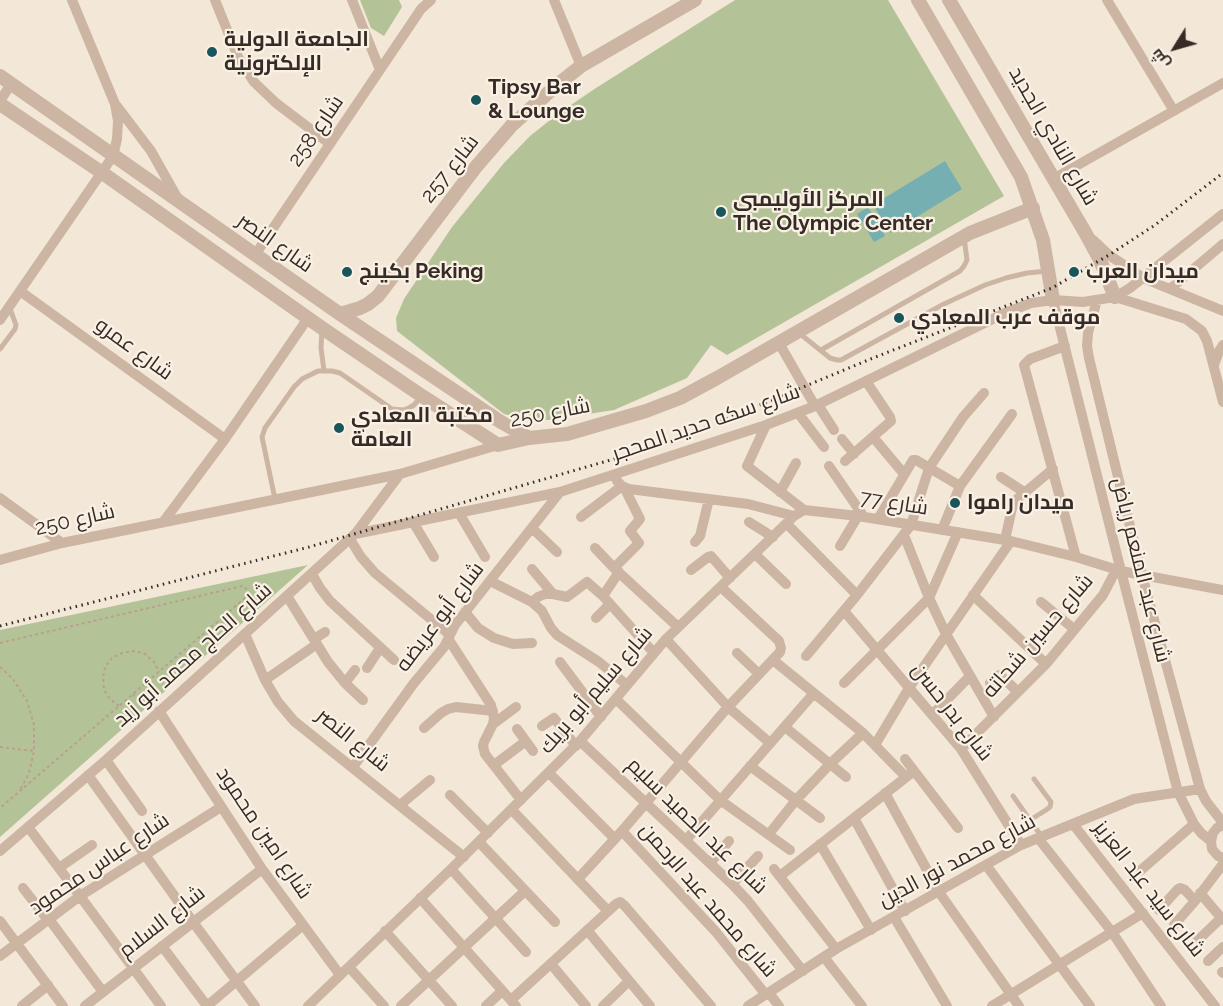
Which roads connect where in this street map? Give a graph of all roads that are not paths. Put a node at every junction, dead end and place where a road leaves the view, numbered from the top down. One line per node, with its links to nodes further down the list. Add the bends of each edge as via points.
1 (72, 0): 16 (street)
2 (215, 0): 18 (street, via 238,57 254,82)
3 (352, 0): 12 (street)
4 (431, 0): 10 (street, شارع 258)
5 (554, 0): 11 (street)
6 (695, 0): 11 (street, شارع 257)
7 (918, 0): 23 (street, via 1021,177)
8 (949, 0): 21 (street, شارع النادي الجديد)
9 (1107, 0): 17 (street)
10 (419, 5): 12 (street, شارع 258)
11 (581, 66): 38 (street, شارع 257, via 512,125 378,296 360,308)
12 (380, 70): 18 (street, شارع 258)
13 (5, 80): 15 (street); 19 (street, شارع النصر)
14 (1223, 83): 17 (street)
15 (0, 103): 20 (street, شارع النصر)
16 (115, 104): 19 (street, via 118,122); 22 (street, via 151,151)
17 (1174, 111): 21 (street)
18 (330, 144): 28 (street, شارع 258)
19 (113, 156): 20 (street); 22 (street, شارع النصر)
20 (101, 172): 32 (street); 39 (street, شارع النصر)
21 (1053, 179): 25 (street, شارع النادي الجديد)
22 (180, 202): 28 (street, شارع النصر)
23 (1033, 208): 26 (street, شارع 250); 29 (street)
24 (1223, 214): 30 (street)
25 (1086, 234): 30 (street, via 1108,255); 33 (street, شارع النادي الجديد)
26 (964, 237): 42 (street, شارع 250); 47 (lane, via 967,260 960,271)
27 (1223, 244): 31 (street)
28 (255, 255): 38 (street, شارع النصر)
29 (1048, 271): 34 (street); 47 (lane, via 986,285 841,360)
30 (1143, 278): 31 (street); 33 (street)
31 (1170, 290): 37 (street)
32 (20, 291): 36 (street); 60 (street, شارع عمرو)
33 (1115, 297): 35 (street); 48 (street, via 1195,325 1207,341)
34 (1053, 300): 35 (street); 45 (street, شارع عبد المنعم رياض); 50 (street, شارع سكه حديد المحجر, via 1005,313)
35 (1097, 300): 111 (street, شارع عبد المنعم رياض, via 1087,346)
36 (9, 306): 40 (street); 46 (lane, via 16,325)
37 (1223, 311)
38 (340, 314): 59 (street, شارع النصر)
39 (308, 318): 41 (street, شارع النصر); 60 (street)
40 (0, 320)
41 (322, 328): 49 (lane); 52 (street, شارع النصر)
42 (798, 332): 43 (street, شارع 250); 47 (lane)
43 (779, 343): 54 (street); 59 (street, شارع 250, via 680,398 567,434)
44 (1223, 345): 48 (street)
45 (1065, 346): 66 (street, via 1024,365); 109 (street, شارع عبد المنعم رياض)
46 (0, 349)
47 (821, 350)
48 (1214, 364): 53 (street)
49 (324, 371): 52 (lane, via 340,374 392,409 409,408); 77 (lane, via 312,373 297,383 263,433)
50 (866, 381): 54 (street, شارع سكه حديد المحجر); 58 (street, via 891,421)
51 (984, 393): 65 (street)
52 (422, 396): 61 (street, شارع النصر)
53 (1223, 402)
54 (817, 406): 55 (street, شارع سكه حديد المحجر); 58 (street, via 850,457)
55 (798, 413): 57 (street, شارع سكه حديد المحجر); 62 (street)
56 (1012, 414): 71 (street)
57 (766, 425): 68 (street, شارع سكه حديد المحجر); 74 (street, via 747,464)
58 (873, 437): 69 (street)
59 (529, 438): 61 (street, شارع 250)
60 (225, 439): 85 (street)
61 (498, 445): 67 (street, شارع 250)
62 (824, 447)
63 (795, 463): 74 (street)
64 (829, 466): 82 (street)
65 (929, 468): 69 (street, via 913,460); 71 (street); 88 (street)
66 (1053, 470): 75 (street); 104 (street)
67 (400, 474): 77 (street, شارع 250); 93 (street, شارع الحاج محمد أبو زيد)
68 (615, 474): 72 (street); 73 (street, شارع سكه حديد المحجر)
69 (904, 474): 83 (street)
70 (1001, 477): 75 (street)
71 (960, 486): 90 (street)
72 (623, 487): 78 (street); 81 (street); 107 (street, via 640,519 630,531 639,543)
73 (560, 492): 80 (street, شارع سكه حديد المحجر); 89 (street, شارع أبو عريضه)
74 (780, 492): 79 (street)
75 (1024, 492): 95 (street, via 1012,508)
76 (0, 498): 97 (street)
77 (275, 499): 85 (street, شارع 250)
78 (709, 499): 84 (street, via 748,504); 96 (street)
79 (804, 510): 82 (street, شارع 77); 84 (street, شارع سليم أبو بريك)
80 (459, 513): 86 (street, شارع سكه حديد المحجر); 103 (street)
81 (581, 517)
82 (861, 517): 83 (street, شارع 77); 98 (street)
83 (878, 519): 88 (street, شارع 77)
84 (790, 520): 94 (street, شارع سليم أبو بريك); 118 (street)
85 (164, 521): 97 (street, شارع 250)
86 (413, 522): 93 (street, شارع سكه حديد المحجر); 102 (street)
87 (749, 522): 94 (street)
88 (910, 525): 90 (street, شارع 77); 92 (street)
89 (532, 528): 100 (street); 113 (street, شارع أبو عريضه)
90 (942, 530): 91 (street, شارع 77)
91 (958, 532): 95 (street, شارع 77); 121 (street)
92 (904, 535): 118 (street); 121 (street)
93 (352, 537): 110 (street, شارع الحاج محمد أبو زيد); 133 (street, via 361,557 375,573)
94 (773, 537): 101 (street, شارع سليم أبو بريك)
95 (1008, 540): 104 (street, شارع 77); 120 (street)
96 (695, 542)
97 (62, 543): 105 (street, شارع 250)
98 (840, 546)
99 (595, 548): 107 (street)
100 (557, 552)
101 (755, 554): 112 (street, شارع سليم أبو بريك); 114 (street)
102 (434, 557)
103 (485, 557)
104 (1076, 557): 109 (street, شارع 77)
105 (0, 560)
106 (531, 569): 117 (street)
107 (617, 570): 122 (street); 128 (street)
108 (691, 570): 112 (street, via 711,556)
109 (1118, 571): 111 (street, شارع 77); 129 (street, شارع حسين شحاته); 191 (street, شارع عبد المنعم رياض)
110 (312, 574): 119 (street, شارع الحاج محمد أبو زيد); 137 (street, via 330,601)
111 (1142, 575): 116 (street, شارع 77); 190 (street, شارع عبد المنعم رياض)
112 (730, 578): 115 (street, شارع سليم أبو بريك)
113 (490, 581): 123 (street); 126 (street, شارع أبو عريضه)
114 (786, 584)
115 (721, 587): 128 (street, شارع سليم أبو بريك); 143 (street, via 779,641 781,648)
116 (1223, 590)
117 (554, 594): 122 (street, via 567,597 587,582); 123 (street)
118 (857, 595): 125 (street)
119 (287, 596): 131 (street, شارع الحاج محمد أبو زيد); 135 (street)
120 (973, 596): 132 (street); 145 (street)
121 (928, 597): 132 (street); 138 (street)
122 (607, 600): 127 (street); 140 (street)
123 (531, 602): 154 (street, via 542,611 557,635)
124 (1041, 602): 129 (street)
125 (844, 611): 138 (street, شارع بدر حسن); 141 (street)
126 (465, 612): 133 (street, شارع أبو عريضه); 136 (street, via 478,628 494,638 513,644)
127 (596, 618)
128 (678, 627): 134 (street, شارع سليم أبو بريك)
129 (1074, 629): 145 (street, شارع حسين شحاته)
130 (325, 632): 135 (street)
131 (245, 634): 150 (street, شارع النصر); 162 (street, شارع الحاج محمد أبو زيد)
132 (946, 634): 149 (street); 155 (street)
133 (450, 637): 163 (street); 183 (street, شارع أبو عريضه)
134 (666, 639): 140 (street, شارع سليم أبو بريك); 161 (street)
135 (316, 642): 150 (street); 151 (street)
136 (532, 643)
137 (380, 648): 142 (street); 146 (street)
138 (877, 650): 152 (street); 155 (street, شارع بدر حسن)
139 (736, 652): 148 (street)
140 (654, 653): 154 (street, شارع سليم أبو بريك)
141 (806, 656)
142 (394, 660)
143 (773, 660): 148 (street); 157 (street)
144 (560, 662): 165 (street)
145 (1046, 664): 156 (street, شارع حسين شحاته)
146 (367, 668)
147 (355, 670): 151 (street)
148 (759, 674): 161 (street)
149 (970, 676): 164 (street); 166 (street)
150 (265, 680): 183 (street, شارع النصر, via 294,720)
151 (345, 683): 159 (street)
152 (844, 683)
153 (990, 683): 156 (street, via 1000,675)
154 (627, 686): 158 (street, شارع سليم أبو بريك)
155 (909, 688): 164 (street, شارع بدر حسن); 175 (street)
156 (1018, 692): 166 (street, شارع حسين شحاته)
157 (814, 693): 169 (street); 172 (street)
158 (616, 699): 165 (street, شارع سليم أبو بريك); 179 (street)
159 (363, 700)
160 (516, 707): 167 (street)
161 (728, 707): 173 (street); 179 (street)
162 (159, 711): 178 (street, شارع الحاج محمد أبو زيد); 200 (street, شارع امين محمود)
163 (493, 711): 167 (street); 170 (street, via 456,707 441,713)
164 (932, 715): 176 (street, شارع بدر حسن)
165 (601, 717): 174 (street, شارع سليم أبو بريك)
166 (994, 717): 176 (street, شارع حسين شحاته)
167 (493, 724): 181 (street, via 484,750)
168 (542, 726): 174 (street, شارع عبد الحميد سليم, via 554,718)
169 (784, 727): 173 (street); 180 (street)
170 (424, 728)
171 (517, 729): 181 (street, via 530,746)
172 (863, 733): 175 (street); 180 (street)
173 (770, 743): 182 (street)
174 (578, 744): 184 (street, شارع سليم أبو بريك); 198 (street, شارع عبد الحميد سليم)
175 (875, 745): 185 (street)
176 (961, 750): 221 (street, شارع بدر حسن)
177 (905, 759): 185 (street)
178 (106, 760): 186 (street, شارع الحاج محمد أبو زيد); 202 (street)
179 (681, 762): 196 (street); 198 (street)
180 (830, 764): 187 (street); 197 (street)
181 (494, 765): 195 (street)
182 (750, 766): 196 (street); 197 (street)
183 (353, 767): 199 (street, شارع النصر)
184 (549, 773): 195 (street, شارع سليم أبو بريك); 213 (street, شارع محمد عبد الرحمن)
185 (910, 774): 192 (street); 210 (street)
186 (88, 775): 209 (street, شارع الحاج محمد أبو زيد); 224 (street)
187 (846, 777)
188 (1034, 779): 205 (lane, via 1051,802 1050,807)
189 (430, 780): 199 (street)
190 (1200, 789): 191 (street, شارع محمد نور الدين); 208 (street, شارع عبد المنعم رياض)
191 (1178, 792): 206 (street, شارع محمد نور الدين, via 1134,799); 207 (street, شارع عبد المنعم رياض)
192 (885, 793): 204 (street); 239 (street)
193 (450, 795): 211 (street)
194 (1012, 796): 205 (lane)
195 (521, 800): 201 (street, شارع سليم أبو بريك)
196 (720, 800): 212 (street); 215 (street)
197 (796, 800): 203 (street); 212 (street)
198 (646, 803): 213 (street); 215 (street, شارع عبد الحميد سليم)
199 (400, 805): 226 (street, شارع النصر)
200 (221, 807): 224 (street, شارع عباس محمود); 232 (street, شارع امين محمود)
201 (512, 810): 211 (street, شارع سليم أبو بريك); 235 (street)
202 (142, 811)
203 (820, 818)
204 (854, 818): 219 (street); 245 (street)
205 (1030, 820): 214 (lane)
206 (1073, 824): 214 (street, شارع محمد نور الدين); 246 (street, شارع سيد عبد العزيز)
207 (1194, 824): 217 (street, شارع عبد المنعم رياض); 234 (street)
208 (1223, 824): 217 (street)
209 (28, 827): 223 (street, شارع الحاج محمد أبو زيد); 231 (street)
210 (958, 828)
211 (488, 833): 218 (street, شارع سليم أبو بريك)
212 (769, 834): 222 (street)
213 (618, 835): 235 (street); 281 (street, شارع محمد عبد الرحمن, via 716,932)
214 (1040, 837): 221 (street, شارع محمد نور الدين); 259 (street)
215 (686, 840): 228 (street, شارع عبد الحميد سليم)
216 (729, 841): 228 (street)
217 (1211, 841): 227 (street, شارع عبد المنعم رياض, via 1212,849)
218 (479, 842): 226 (street, شارع سليم أبو بريك); 238 (street)
219 (820, 844): 257 (street); 265 (street, via 777,872)
220 (92, 845): 231 (street)
221 (1020, 845): 230 (street, شارع محمد نور الدين)
222 (790, 849)
223 (0, 851)
224 (145, 855): 240 (street, شارع عباس محمود); 252 (street)
225 (758, 856): 236 (street)
226 (464, 857): 233 (street, شارع سليم أبو بريك)
227 (1223, 858)
228 (710, 863): 236 (street, شارع عبد الحميد سليم)
229 (1223, 864): 241 (street)
230 (986, 865): 239 (street, شارع محمد نور الدين); 271 (street)
231 (59, 868): 240 (street)
232 (262, 868): 252 (street, شارع السلام); 254 (street, شارع امين محمود)
233 (451, 869): 242 (street, شارع سليم أبو بريك); 249 (street)
234 (1133, 877)
235 (578, 879): 244 (street)
236 (732, 884): 274 (street, شارع عبد الحميد سليم)
237 (23, 888): 250 (street)
238 (525, 891): 249 (street); 253 (street)
239 (939, 892): 245 (street, شارع محمد نور الدين); 282 (street)
240 (80, 896): 250 (street, شارع عباس محمود); 273 (street)
241 (1198, 897): 243 (street, via 1180,888); 247 (street); 255 (street)
242 (420, 898): 258 (street, شارع سليم أبو بريك); 264 (street)
243 (1159, 910)
244 (608, 911): 256 (street); 299 (street, via 620,902 624,905)
245 (905, 911): 248 (street, شارع محمد نور الدين)
246 (1143, 913): 259 (street); 308 (street, شارع سيد عبد العزيز)
247 (1221, 913): 261 (street)
248 (894, 917): 257 (street, شارع محمد نور الدين); 303 (street)
249 (495, 918): 264 (street); 266 (street)
250 (48, 920): 260 (street, شارع عباس محمود); 283 (street)
251 (0, 921): 260 (street)
252 (193, 922): 262 (street, شارع السلام); 277 (street)
253 (555, 922)
254 (303, 925): 275 (street, شارع امين محمود); 277 (street)
255 (1174, 925)
256 (587, 930): 270 (street); 278 (street)
257 (871, 930): 265 (street, شارع محمد نور الدين)
258 (385, 931): 272 (street, شارع سليم أبو بريك); 276 (street)
259 (1112, 932): 271 (street); 307 (street)
260 (16, 944): 267 (street, شارع عباس محمود); 279 (street)
261 (1194, 944)
262 (162, 946): 273 (street, شارع السلام); 290 (street)
263 (1223, 947): 269 (street)
264 (464, 948): 276 (street); 280 (street)
265 (836, 949): 268 (street, شارع محمد نور الدين)
266 (525, 952)
267 (0, 956)
268 (824, 957): 274 (street, شارع محمد نور الدين); 302 (street)
269 (1208, 961)
270 (551, 964): 284 (street); 296 (street)
271 (1059, 964): 282 (street); 306 (street)
272 (349, 967): 275 (street, شارع سليم أبو بريك); 292 (street)
273 (133, 968): 283 (street, شارع السلام); 289 (street)
274 (803, 971): 281 (street, شارع محمد نور الدين)
275 (340, 975): 285 (street, شارع سليم أبو بريك)
276 (429, 980): 293 (street); 294 (street)
277 (237, 981): 290 (street); 291 (street)
278 (629, 981): 297 (street); 298 (street)
279 (48, 986): 286 (street); 287 (street)
280 (502, 991): 284 (street); 295 (street)
281 (768, 994): 300 (street, شارع محمد نور الدين); 301 (street, شارع محمد عبد الرحمن)
282 (1011, 994): 304 (street); 305 (street)
283 (101, 999): 288 (street, شارع السلام)
284 (514, 1003)
285 (314, 1004)
286 (22, 1006)
287 (63, 1006)
288 (86, 1006)
289 (161, 1006)
290 (207, 1006)
291 (255, 1006)
292 (384, 1006)
293 (401, 1006)
294 (452, 1006)
295 (486, 1006)
296 (586, 1006)
297 (603, 1006)
298 (650, 1006)
299 (711, 1006)
300 (748, 1006)
301 (779, 1006)
302 (862, 1006)
303 (947, 1006)
304 (992, 1006)
305 (1019, 1006)
306 (1090, 1006)
307 (1161, 1006)
308 (1215, 1006)

